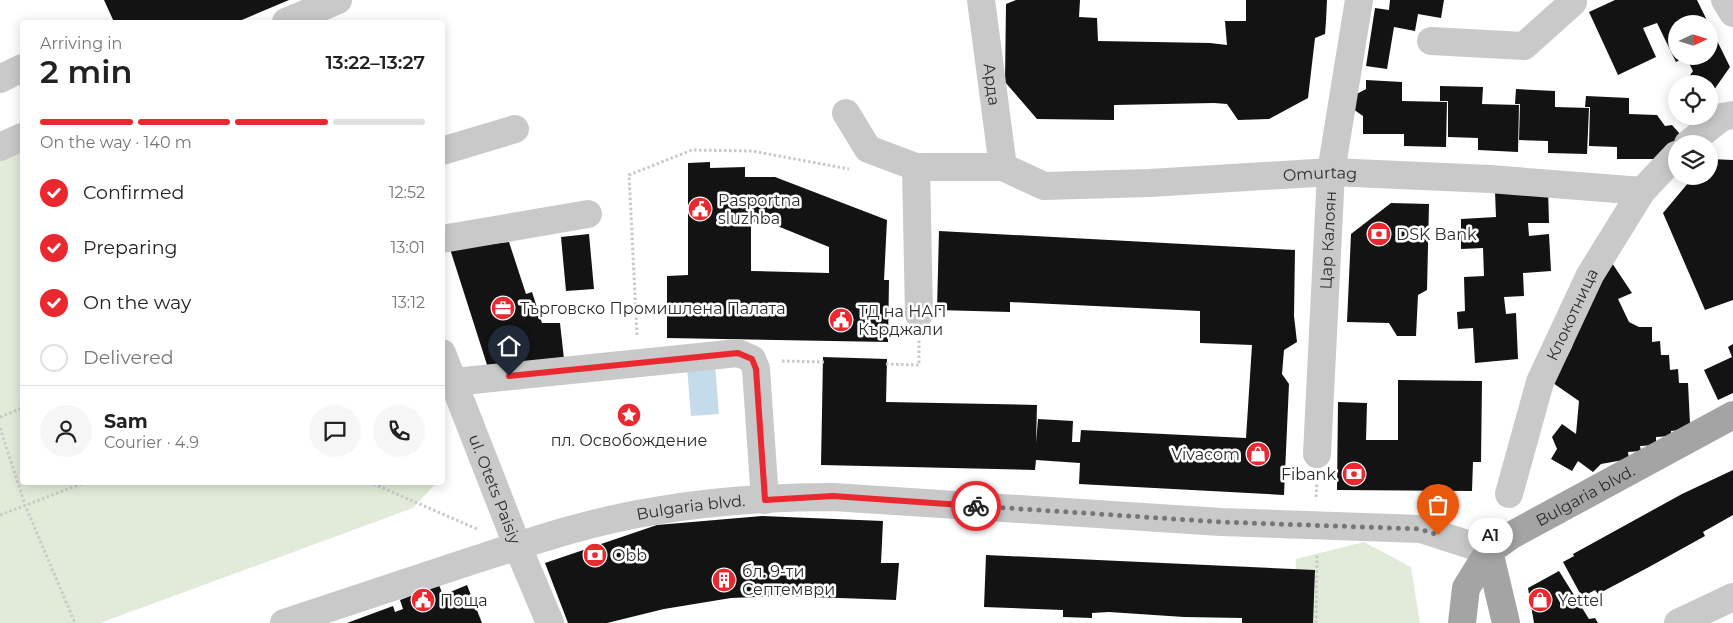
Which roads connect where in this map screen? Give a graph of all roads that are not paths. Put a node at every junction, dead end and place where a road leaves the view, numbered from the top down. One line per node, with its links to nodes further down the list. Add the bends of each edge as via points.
1 (981, 0): 20 (street, Арда)
2 (1359, 0): 21 (street, Цар Калоян)
3 (1725, 0): 6 (street)
4 (1575, 1): 8 (street, via 1524,46)
5 (320, 8): 7 (street)
6 (1733, 13)
7 (291, 20)
8 (1431, 42)
9 (20, 69): 10 (street)
10 (0, 80)
11 (846, 113): 19 (street, via 868,149)
12 (1733, 115): 14 (street, via 1722,118)
13 (515, 129): 17 (street)
14 (1700, 135)
15 (20, 138): 16 (street)
16 (0, 147)
17 (445, 150)
18 (1668, 163): 22 (street, Клокотница)
19 (916, 166): 20 (street); 25 (street)
20 (1004, 167): 21 (street, Omurtag, via 1044,186)
21 (1331, 172): 22 (street, Omurtag, via 1490,179); 29 (street, Цар Калоян)
22 (1642, 191): 30 (street, Клокотница, via 1590,275 1540,382)
23 (588, 214): 24 (street)
24 (445, 238)
25 (919, 314)
26 (445, 360): 27 (street, ul. Otets Paisiy)
27 (454, 382): 31 (street, via 738,353 752,359 756,369); 32 (street, ul. Otets Paisiy)
28 (1733, 415): 33 (main road, Bulgaria blvd., via 1510,536)
29 (1317, 454)
30 (1509, 494)
31 (765, 500): 32 (street, Bulgaria blvd., via 654,511 579,527); 33 (street, Bulgaria blvd., via 833,496 1221,522 1420,529)
32 (517, 546): 35 (street, Bulgaria blvd.); 36 (street, ul. Otets Paisiy)
33 (1489, 552): 37 (main road, via 1466,588); 38 (main road)
34 (1733, 597): 39 (street)
35 (284, 623)
36 (550, 623)
37 (1462, 623)
38 (1506, 623)
39 (1678, 623)

